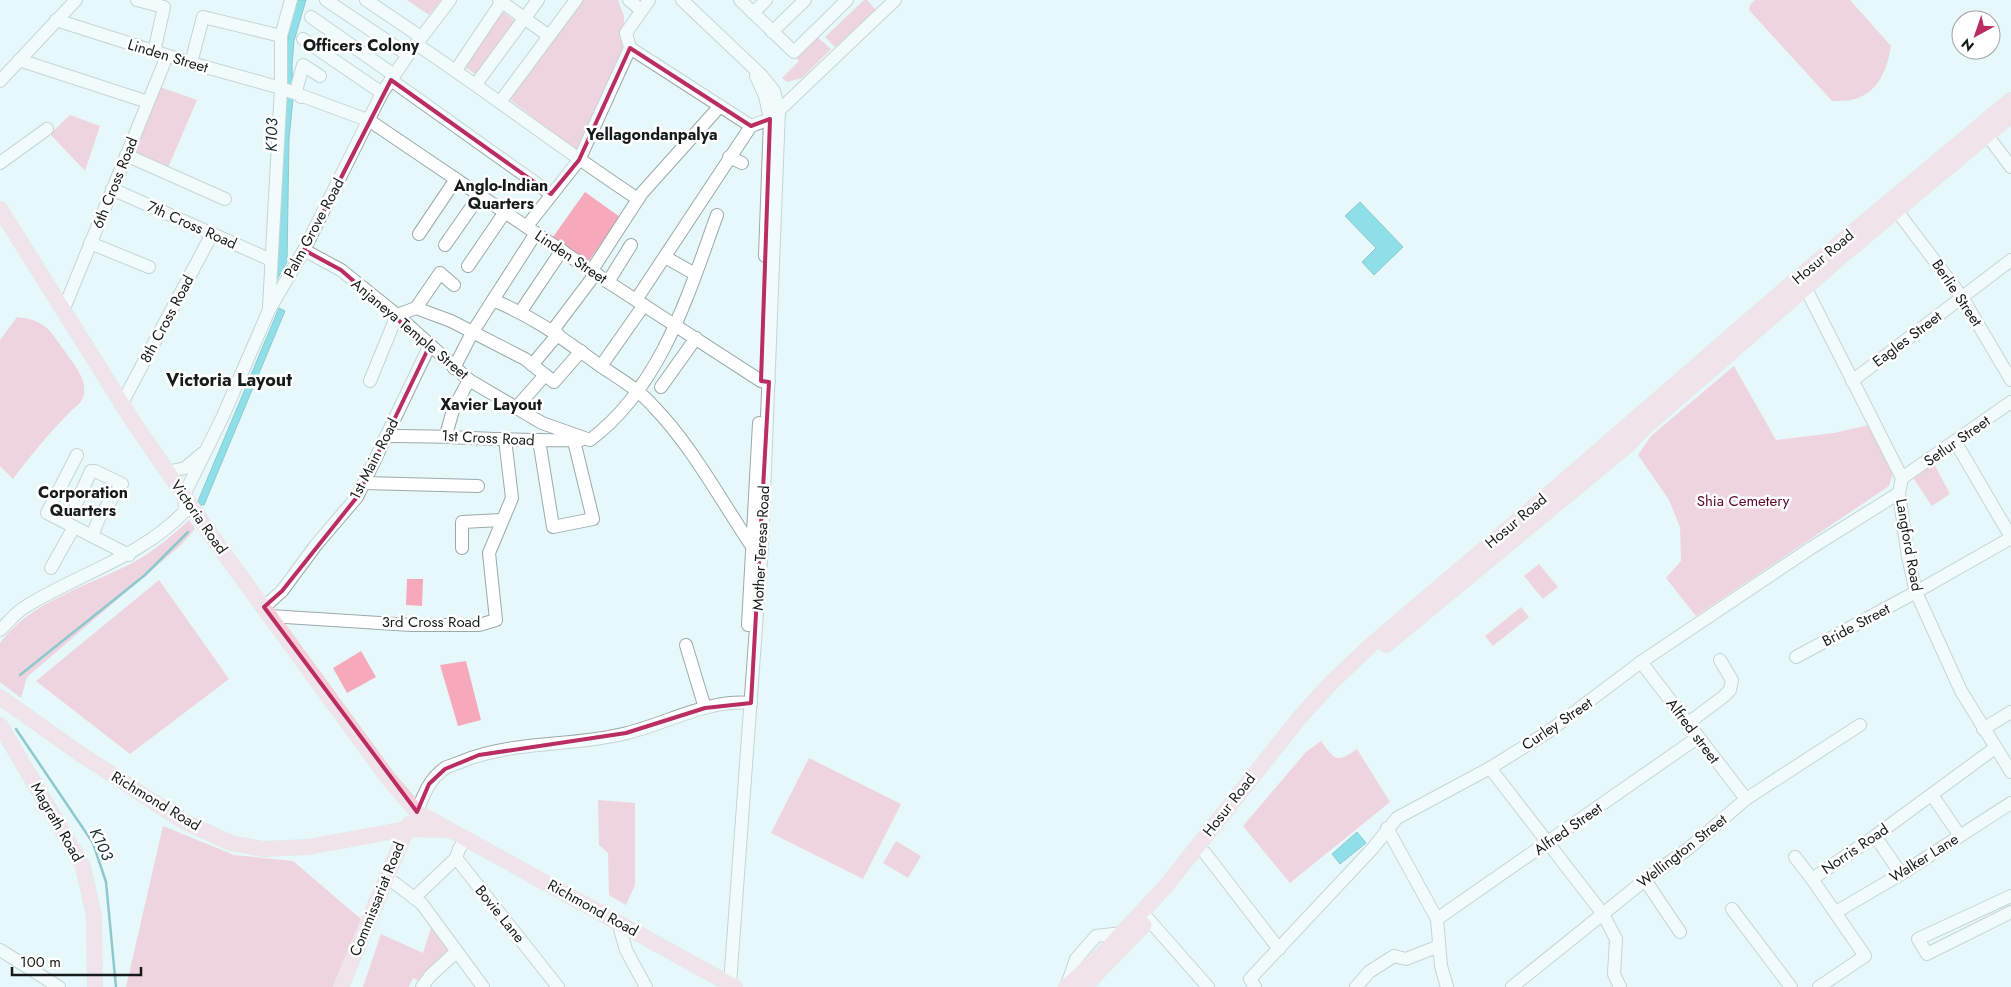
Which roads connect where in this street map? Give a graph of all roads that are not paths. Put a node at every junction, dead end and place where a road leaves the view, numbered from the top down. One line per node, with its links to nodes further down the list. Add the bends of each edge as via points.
1 (76, 0): 21 (street)
2 (137, 0): 28 (street, via 164,7)
3 (291, 0): 23 (street)
4 (326, 0): 29 (street)
5 (366, 0): 26 (street)
6 (450, 0): 26 (street, Palm Grove Road)
7 (538, 0): 20 (street)
8 (576, 0): 24 (street)
9 (629, 0): 17 (street)
10 (682, 0): 32 (street)
11 (740, 0): 18 (street)
12 (766, 0): 18 (street)
13 (805, 0): 22 (street)
14 (847, 0): 22 (street, via 794,52)
15 (895, 0): 46 (street)
16 (501, 1): 20 (street); 34 (street)
17 (645, 5): 27 (street, via 626,33)
18 (753, 13): 22 (street)
19 (311, 17): 36 (street)
20 (525, 19): 24 (street); 38 (street)
21 (56, 20): 28 (street, Linden Street); 31 (street)
22 (772, 32)
23 (281, 36): 33 (street, via 203,17); 39 (street)
24 (549, 36): 44 (street)
25 (303, 38): 40 (street)
26 (418, 40): 29 (street, Palm Grove Road); 34 (street)
27 (630, 48): 45 (street); 55 (street)
28 (154, 52): 30 (street, Linden Street)
29 (408, 55): 36 (street, Palm Grove Road)
30 (167, 56): 33 (street, Linden Street); 43 (street, 6th Cross Road)
31 (19, 60): 37 (street); 43 (street)
32 (744, 60): 46 (street, Mother Teresa Road, via 774,91); 48 (street, Mother Teresa Road, via 758,78)
33 (191, 63): 39 (street, Linden Street)
34 (456, 70): 38 (street)
35 (320, 76): 41 (street, via 303,65 296,91)
36 (393, 77): 40 (street, Palm Grove Road); 62 (street)
37 (0, 81)
38 (476, 84): 44 (street)
39 (281, 88): 41 (street, Linden Street); 78 (street)
40 (382, 93): 49 (street, Palm Grove Road)
41 (300, 97): 49 (street, Linden Street)
42 (2011, 100): 85 (main road, Hosur Road)
43 (148, 102): 53 (street, 6th Cross Road)
44 (500, 102): 55 (street)
45 (720, 106): 50 (street); 64 (street)
46 (779, 110): 48 (street); 108 (street, Mother Teresa Road)
47 (2011, 115): 52 (main road, Hosur Road)
48 (770, 119): 50 (street); 108 (street, Mother Teresa Road)
49 (370, 121): 59 (street, Linden Street); 75 (street, Palm Grove Road)
50 (751, 126): 54 (street)
51 (47, 129): 57 (street)
52 (1986, 135): 58 (street); 66 (main road, Hosur Road)
53 (126, 155): 60 (street, 6th Cross Road); 63 (street)
54 (729, 157): 56 (street); 77 (street)
55 (579, 160): 62 (street); 64 (street)
56 (742, 163)
57 (0, 164)
58 (2011, 168)
59 (456, 179): 61 (street, Linden Street); 71 (street)
60 (112, 189): 70 (street, 7th Cross Road); 72 (street, 6th Cross Road)
61 (480, 194): 67 (street, Linden Street); 73 (street)
62 (551, 194): 69 (street)
63 (225, 199)
64 (638, 200): 82 (street)
65 (0, 209): 91 (main road, Victoria Road)
66 (1897, 211): 85 (main road, Hosur Road); 87 (street, Berlie Street)
67 (505, 212): 69 (street, Linden Street); 80 (street)
68 (717, 215): 83 (street)
69 (531, 229): 76 (street, Linden Street); 88 (street)
70 (212, 234): 78 (street, 7th Cross Road); 113 (street, 8th Cross Road)
71 (419, 234)
72 (90, 243): 81 (street); 91 (street, 6th Cross Road)
73 (445, 245)
74 (631, 245): 84 (street)
75 (304, 250): 92 (street, Palm Grove Road); 94 (street, Anjaneya Temple Street, via 341,270)
76 (562, 250): 82 (street, Linden Street); 93 (street)
77 (665, 257): 83 (street); 89 (street)
78 (271, 260): 92 (street)
79 (2011, 260): 87 (street, Eagles Street)
80 (468, 266)
81 (149, 267)
82 (594, 271): 84 (street, Linden Street); 96 (street)
83 (695, 274): 95 (street)
84 (608, 282): 89 (street, Linden Street)
85 (1803, 282): 109 (street, Langford Road); 172 (main road, Hosur Road, via 1628,445 1337,689 1300,730); 186 (main road, Hosur Road, via 1371,644 1337,677 1211,826 1178,872)
86 (454, 285): 90 (street, via 440,273)
87 (1962, 297): 106 (street, Berlie Street); 109 (street, Eagles Street)
88 (493, 300): 93 (street); 97 (street)
89 (640, 302): 95 (street, Linden Street); 102 (street)
90 (416, 308): 94 (street); 97 (street)
91 (63, 310): 113 (main road, Victoria Road)
92 (269, 310): 122 (street, Palm Grove Road)
93 (521, 312): 96 (street)
94 (397, 315): 99 (street, Anjaneya Temple Street); 107 (street)
95 (676, 326): 98 (street, Linden Street); 111 (street)
96 (556, 332): 100 (street); 101 (street)
97 (472, 333): 101 (street); 103 (street)
98 (696, 338): 108 (street, Linden Street); 110 (street)
99 (429, 346): 103 (street, Anjaneya Temple Street); 116 (street, 1st Main Road)
100 (581, 351): 102 (street); 104 (street, via 554,382)
101 (532, 365): 104 (street)
102 (601, 366): 111 (street)
103 (454, 368): 105 (street, Anjaneya Temple Street)
104 (545, 375): 114 (street)
105 (469, 380): 114 (street, Anjaneya Temple Street); 115 (street, via 453,410)
106 (2011, 380)
107 (370, 381)
108 (765, 381): 137 (street, Mother Teresa Road); 149 (street, Mother Teresa Road, via 762,546)
109 (1852, 381): 127 (street, Langford Road)
110 (661, 387)
111 (637, 391): 119 (street, via 610,425); 137 (street, via 675,431)
112 (2011, 402): 121 (street, Setlur Street)
113 (121, 405): 125 (main road, Victoria Road)
114 (516, 408): 119 (street, Anjaneya Temple Street, via 542,423)
115 (446, 435): 116 (street, 1st Cross Road); 117 (street, 1st Cross Road)
116 (386, 436): 128 (street, 1st Main Road)
117 (506, 439): 118 (street, 1st Cross Road); 133 (street, 3rd Cross Road, via 512,498)
118 (538, 440): 120 (street, 1st Cross Road); 120 (street, via 553,527 593,519)
119 (590, 440): 120 (street, 1st Cross Road)
120 (574, 441)
121 (1956, 443): 127 (street, Setlur Street); 136 (street)
122 (208, 448): 125 (street, via 185,468); 132 (street, Palm Grove Road)
123 (77, 455): 124 (street)
124 (71, 467): 126 (street); 134 (street, via 47,513)
125 (167, 472): 132 (main road, Victoria Road)
126 (89, 475): 131 (street); 135 (street, via 96,471 122,484 100,516)
127 (1902, 478): 130 (street, Langford Road)
128 (364, 483): 129 (street); 142 (street, 1st Main Road, via 357,497 316,545)
129 (478, 486)
130 (1899, 493): 141 (street, Langford Road); 147 (street, Curley Street)
131 (76, 504)
132 (187, 504): 139 (street, Palm Grove Road, via 166,529); 142 (main road, Victoria Road)
133 (502, 520): 138 (street, via 462,522); 142 (street, 3rd Cross Road, via 489,553 496,620 479,625 411,625)
134 (74, 527): 135 (street); 140 (street)
135 (92, 536): 139 (street)
136 (2011, 537): 141 (street, Bride Street)
137 (752, 545): 149 (street, Mother Teresa Road)
138 (462, 548)
139 (128, 555): 143 (street, Palm Grove Road, via 23,608)
140 (51, 568)
141 (1916, 592): 145 (street, Bride Street); 155 (street, Langford Road, via 1947,666)
142 (267, 612): 164 (main road, Victoria Road, via 388,778)
143 (0, 630)
144 (686, 645): 150 (street)
145 (1796, 657)
146 (1720, 660): 153 (street, via 1732,680 1730,690)
147 (1641, 662): 153 (street, Alfred street); 159 (street, Curley Street, via 1548,732)
148 (0, 697): 152 (main road, Richmond Road)
149 (747, 703): 150 (street); 193 (street, Mother Teresa Road)
150 (705, 708): 164 (street, via 626,733 479,755 445,769 429,784)
151 (2011, 712): 155 (street)
152 (24, 714): 156 (main road, via 10,721); 166 (main road, Richmond Road, via 183,821 231,843 263,849 308,847)
153 (1687, 724): 157 (street, Alfred street)
154 (1860, 725): 162 (street, Wellington Street)
155 (1983, 729): 158 (street, Langford Road)
156 (4, 732): 196 (main road, Magrath Road, via 83,866 94,916)
157 (1697, 738): 162 (street, Alfred street); 171 (street, Alfred Street)
158 (1995, 748): 160 (street, Langford Road); 161 (street, Norris Road)
159 (1490, 768): 165 (street, Curley Street, via 1396,818); 171 (street)
160 (2011, 772)
161 (1932, 795): 168 (street, Norris Road); 169 (street)
162 (1746, 799): 177 (street, Wellington Street, via 1689,848)
163 (2011, 803): 169 (street, Walker Lane)
164 (417, 812): 166 (main road, Commissariat Road); 167 (main road, Richmond Road)
165 (1387, 828): 185 (street); 190 (street, Curley Street, via 1373,848)
166 (410, 830): 167 (main road, Richmond Road); 178 (main road, Commissariat Road); 197 (main road, Commissariat Road)
167 (450, 831): 170 (main road, Richmond Road)
168 (1875, 836): 175 (street); 176 (street, Norris Road)
169 (1960, 836): 175 (street, Walker Lane)
170 (466, 839): 173 (street); 187 (main road, Richmond Road)
171 (1547, 844): 184 (street); 185 (street, Alfred Street)
172 (1205, 853): 186 (main road, Hosur Road); 190 (street)
173 (456, 858): 180 (street); 201 (street, Bovie Lane)
174 (1796, 858): 176 (street)
175 (1901, 874): 182 (street, Walker Lane)
176 (1812, 879): 182 (street, Norris Road)
177 (1645, 880): 184 (street, Wellington Street); 188 (street)
178 (392, 881): 180 (street); 198 (main road, Commissariat Road)
179 (2011, 896): 183 (street, via 1918,939 1927,954)
180 (414, 898): 192 (street, via 422,904)
181 (1732, 909): 210 (street)
182 (1836, 912): 211 (street, Norris Road, via 1865,956)
183 (2011, 912)
184 (1603, 914): 208 (street, Wellington Street); 209 (street, via 1616,939 1614,974)
185 (1437, 919): 189 (street)
186 (1150, 920): 194 (main road, Hosur Road, via 1122,933); 203 (main road, Hosur Road); 204 (street)
187 (618, 922): 193 (main road, Richmond Road); 202 (street, via 626,950)
188 (1680, 932)
189 (1440, 946): 206 (street, via 1406,959 1394,956 1369,972); 207 (street)
190 (1278, 949): 205 (street, Curley Street, via 1250,979)
191 (0, 950): 195 (street)
192 (456, 952): 199 (street); 200 (street)
193 (728, 985)
194 (1067, 986)
195 (59, 987)
196 (95, 987)
197 (341, 987)
198 (349, 987)
199 (422, 987)
200 (483, 987)
201 (558, 987)
202 (646, 987)
203 (1084, 987)
204 (1208, 987)
205 (1255, 987)
206 (1356, 987)
207 (1447, 987)
208 (1512, 987)
209 (1620, 987)
210 (1791, 987)
211 (1820, 987)

